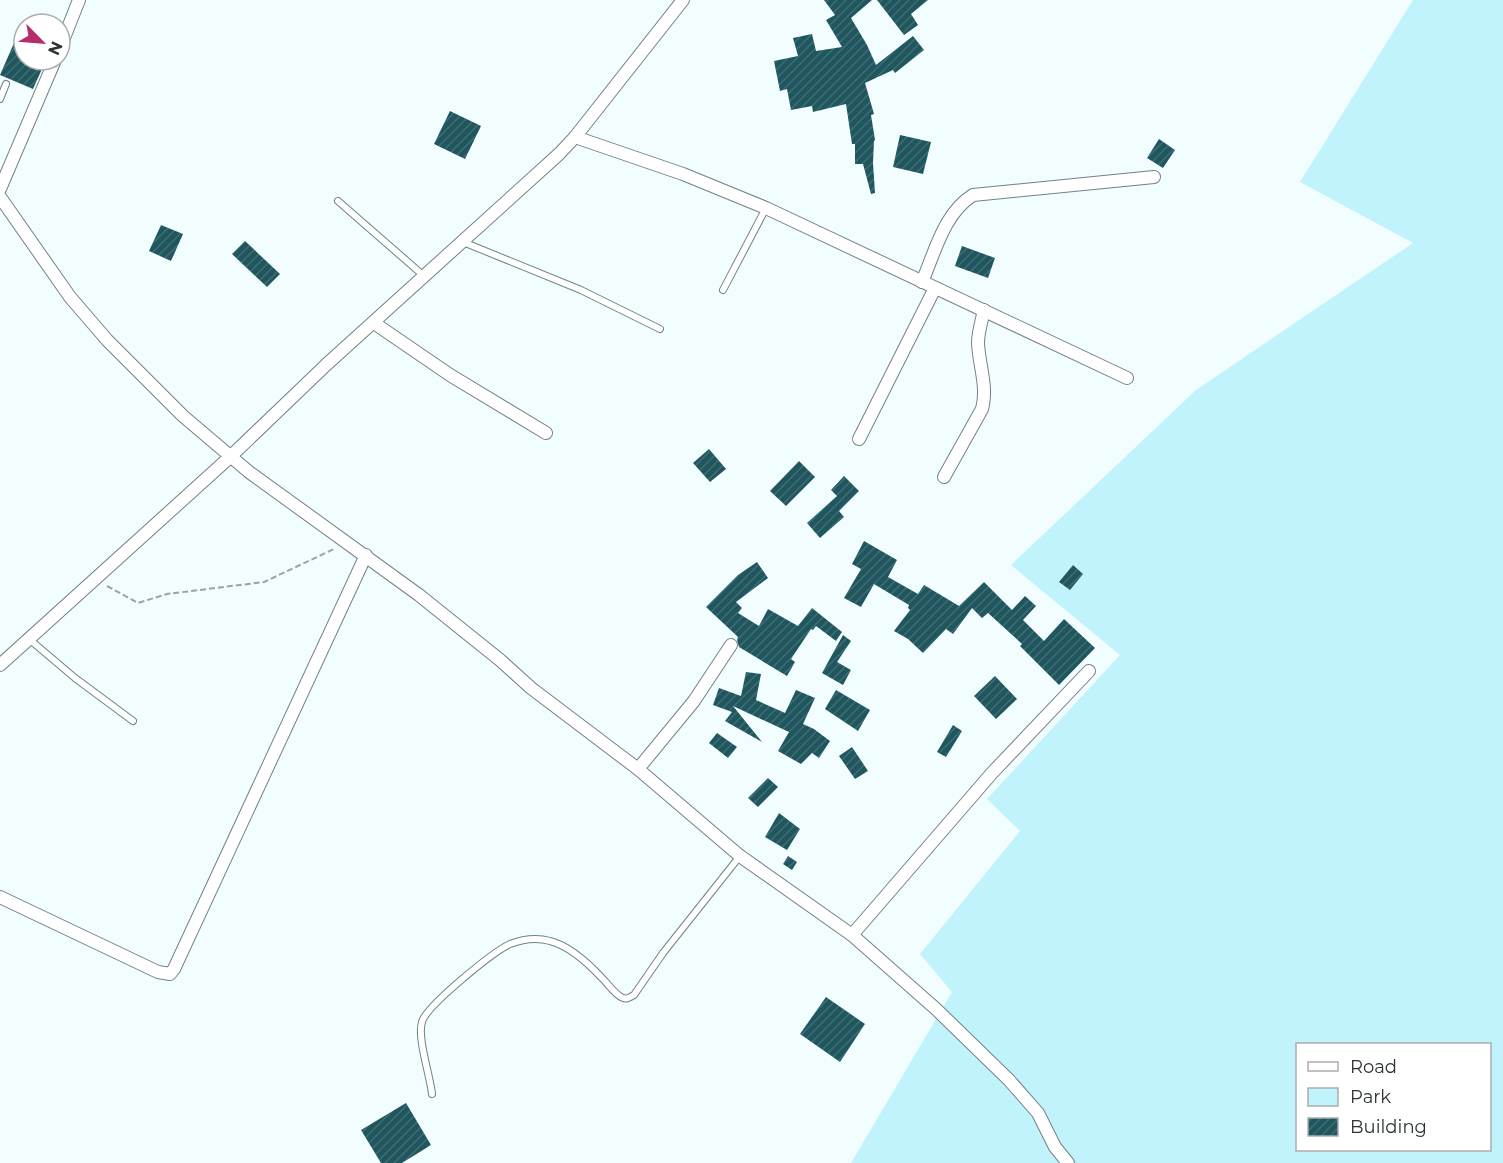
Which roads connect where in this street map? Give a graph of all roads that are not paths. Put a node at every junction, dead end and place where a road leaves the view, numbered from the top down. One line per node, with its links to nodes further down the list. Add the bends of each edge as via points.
1 (79, 0): 3 (street)
2 (680, 1): 7 (street)
3 (72, 18)
4 (50, 72): 9 (street)
5 (6, 84): 6 (lane)
6 (0, 99)
7 (575, 137): 12 (street); 13 (street)
8 (1154, 177): 15 (street, via 973,195 961,202 949,220)
9 (0, 189)
10 (0, 197): 24 (street, via 70,297 107,340)
11 (338, 201): 14 (lane)
12 (766, 208): 15 (street); 17 (lane)
13 (462, 242): 14 (street); 20 (lane, via 581,290)
14 (424, 276): 19 (street)
15 (922, 282): 16 (street)
16 (934, 288): 18 (street); 23 (street)
17 (723, 290)
18 (984, 310): 21 (street); 25 (street, via 978,342 985,386 982,410)
19 (374, 323): 22 (street); 24 (street)
20 (660, 329)
21 (1127, 378)
22 (546, 434)
23 (860, 439)
24 (230, 457): 26 (street); 27 (street)
25 (944, 477)
26 (366, 555): 32 (street); 34 (street, via 170,974 158,972)
27 (29, 639): 29 (street); 31 (lane)
28 (730, 645): 32 (street, via 694,700)
29 (0, 665)
30 (1089, 671): 35 (street, via 992,773)
31 (133, 721)
32 (638, 769): 33 (street)
33 (740, 856): 35 (street); 36 (lane, via 628,999 567,948 540,939 508,945 474,970 442,996 422,1020)
34 (0, 897)
35 (852, 935): 37 (street, via 1009,1080 1038,1113)
36 (432, 1094)
37 (1068, 1163)

